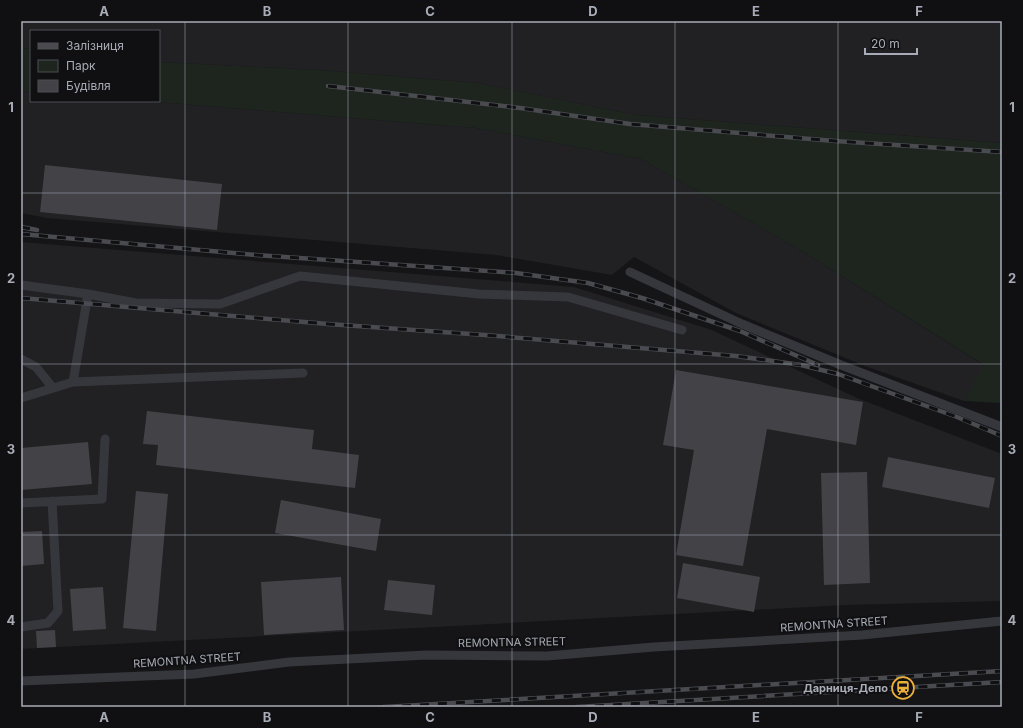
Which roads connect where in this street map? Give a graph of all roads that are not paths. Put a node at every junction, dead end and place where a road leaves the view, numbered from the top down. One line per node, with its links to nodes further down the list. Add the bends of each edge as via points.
1 (630, 272): 10 (lane, via 742,324)
2 (21, 285): 3 (lane)
3 (88, 294): 4 (lane, via 136,303 220,304 300,276 479,294 568,297); 7 (lane)
4 (682, 330)
5 (21, 360): 8 (lane, via 36,367)
6 (303, 373): 7 (lane)
7 (73, 382): 8 (lane)
8 (53, 388): 9 (lane)
9 (21, 398)
10 (1002, 428)
11 (105, 439): 12 (lane, via 102,499)
12 (52, 501): 13 (lane); 15 (lane, via 58,611 48,623)
13 (21, 502)
14 (1002, 621): 16 (lane, REMONTNA STREET, via 862,635 547,656 427,655 289,662 194,674)
15 (21, 627)
16 (21, 681)

